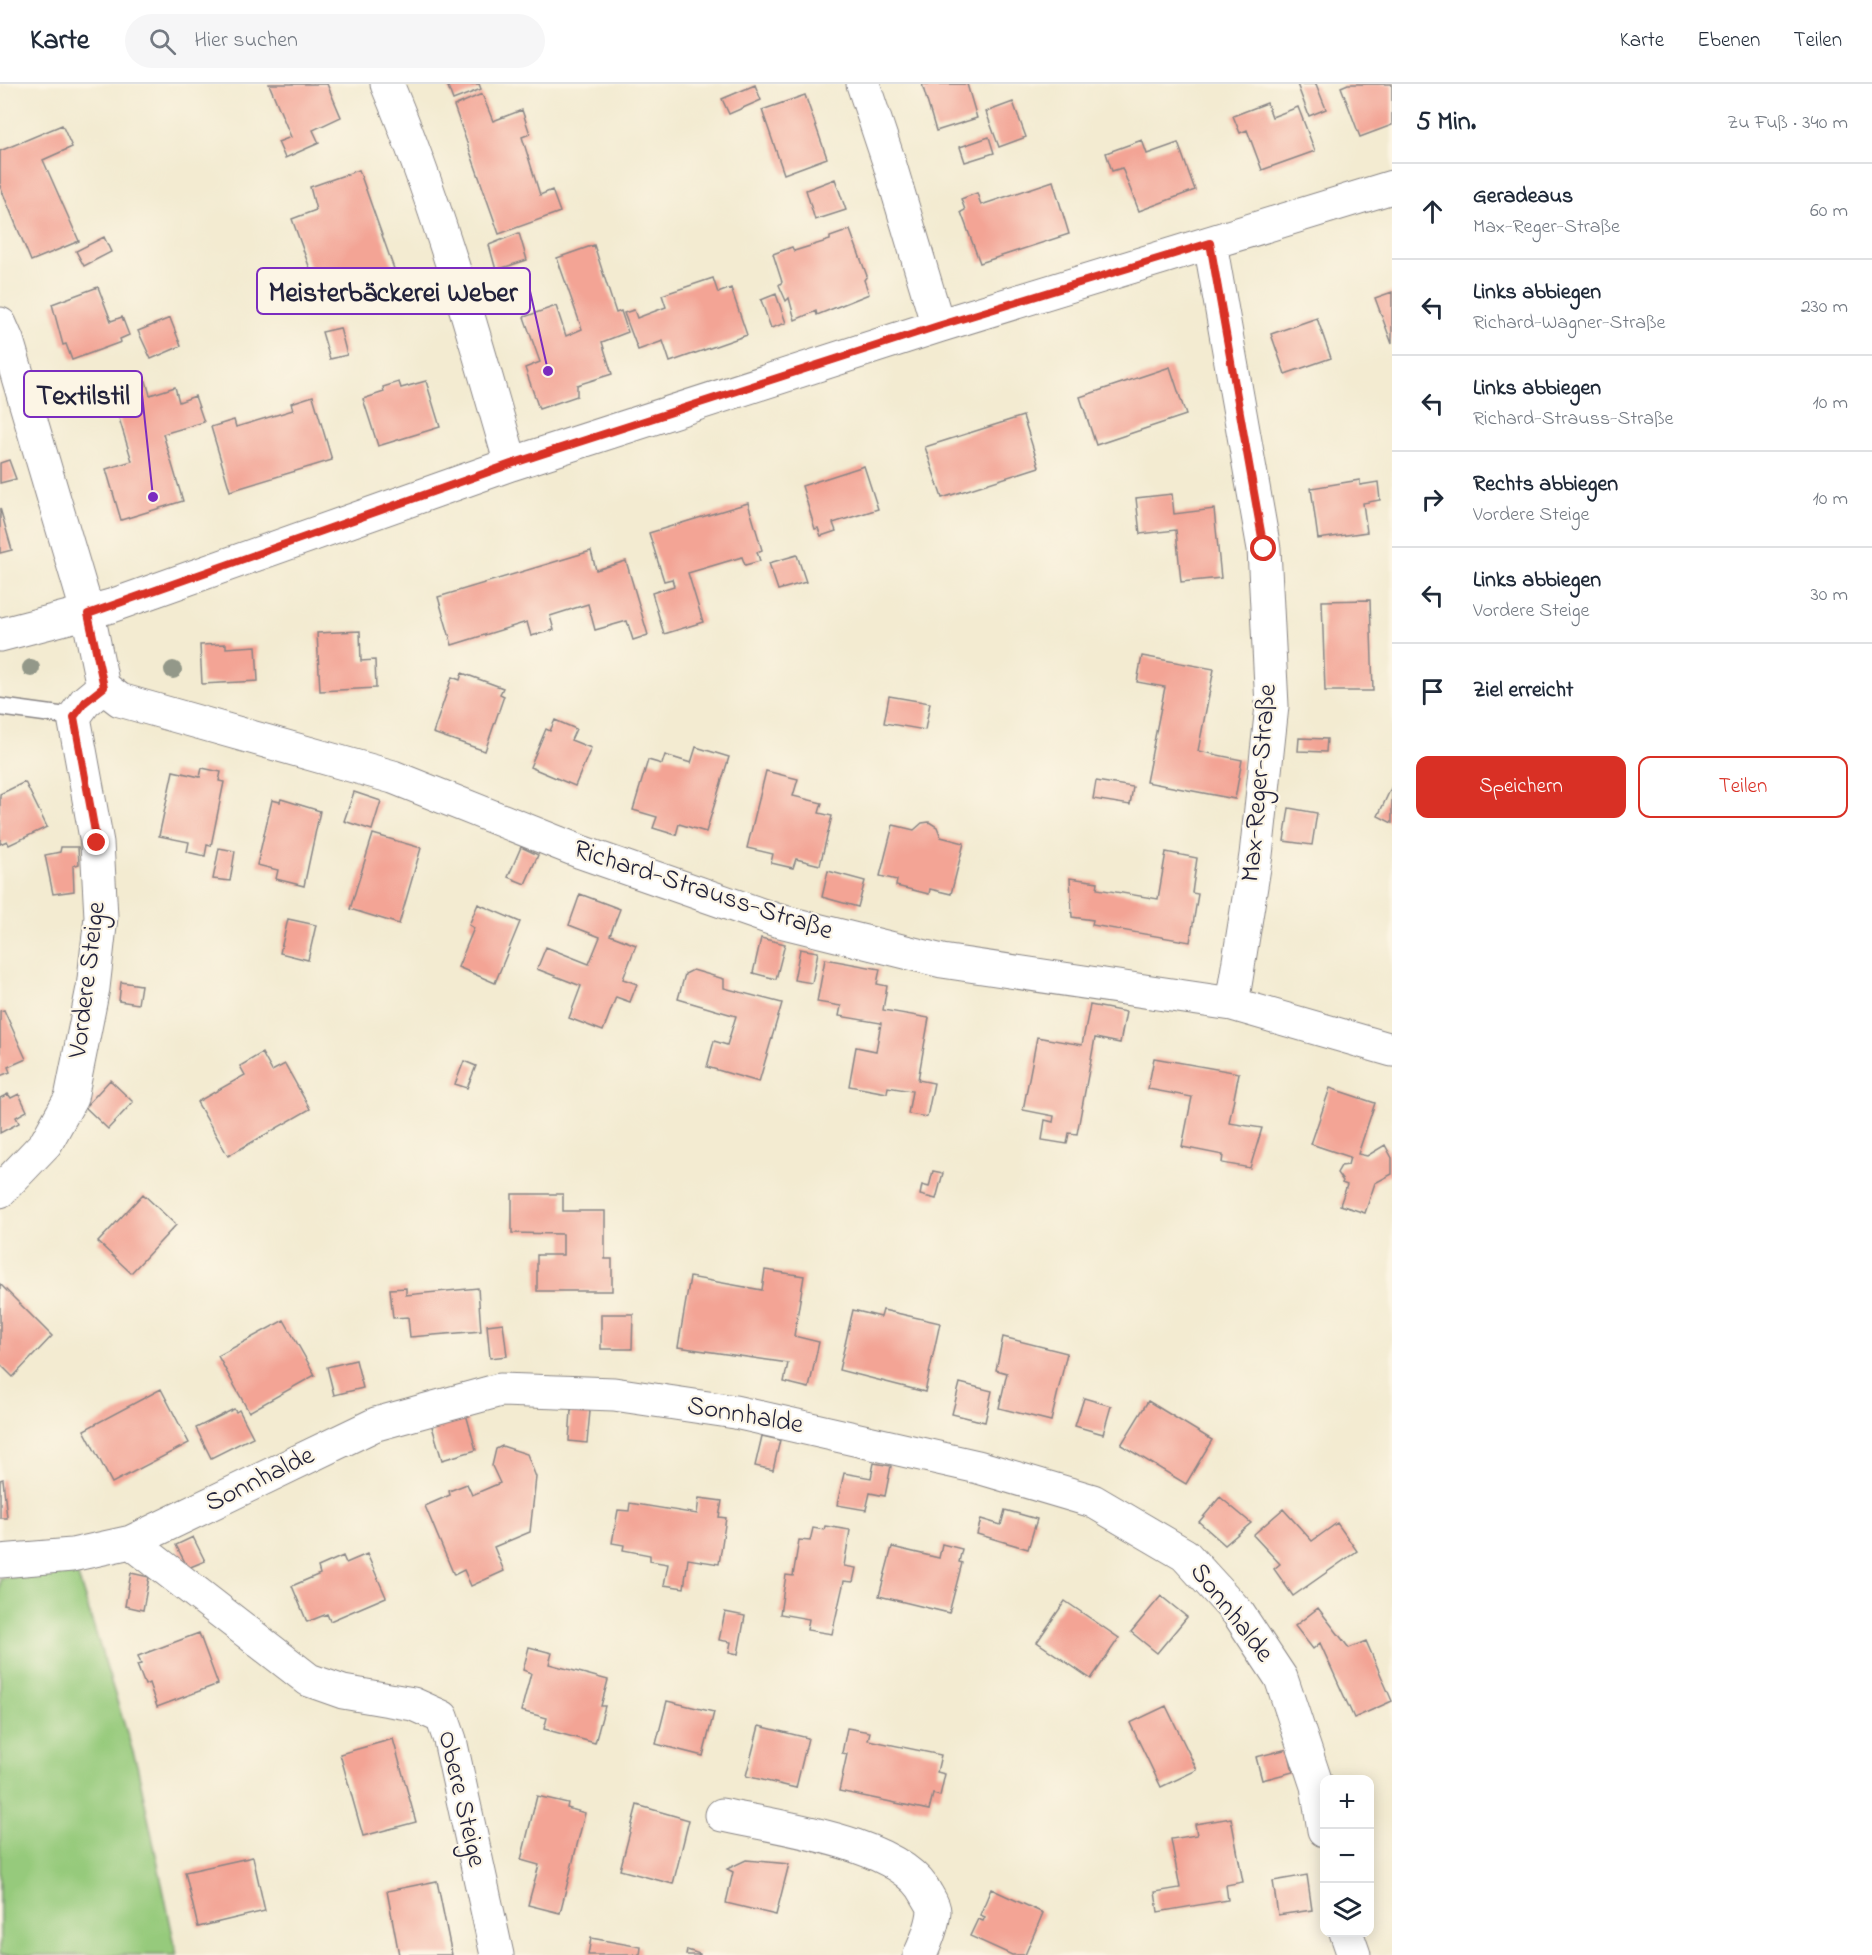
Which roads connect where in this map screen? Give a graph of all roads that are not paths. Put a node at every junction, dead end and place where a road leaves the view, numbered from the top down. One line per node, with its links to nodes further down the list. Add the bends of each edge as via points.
1 (387, 84): 7 (street, via 462,296)
2 (863, 84): 6 (street)
3 (1392, 187): 4 (street)
4 (1210, 243): 6 (street); 13 (street, Max-Reger-Straße, via 1264,549 1272,706 1256,855)
5 (0, 324): 8 (street)
6 (938, 326): 7 (street)
7 (511, 464): 8 (street)
8 (88, 614): 9 (street); 10 (street)
9 (0, 635)
10 (104, 687): 12 (street); 13 (street, Richard-Strauss-Straße, via 120,700 393,777 581,852 776,920 942,961)
11 (0, 707): 12 (lane)
12 (74, 717): 15 (street, Vordere Steige, via 97,843 101,917 93,988 71,1098 46,1143)
13 (1232, 1004): 14 (street, Richard-Strauss-Straße)
14 (1392, 1050)
15 (0, 1191)
16 (131, 1542): 17 (street, Sonnhalde, via 72,1555); 19 (street, Sonnhalde, via 376,1424 500,1390 614,1394 735,1412 862,1439 978,1467 1093,1501 1185,1555 1238,1613 1281,1678 1317,1786); 21 (street, Obere Steige, via 309,1680 343,1692 413,1704 442,1717)
17 (0, 1561)
18 (722, 1815): 22 (street, via 856,1845 898,1863 924,1887 935,1909)
19 (1324, 1829)
20 (1348, 1937): 23 (street)
21 (497, 1955)
22 (920, 1955)
23 (1354, 1955)

